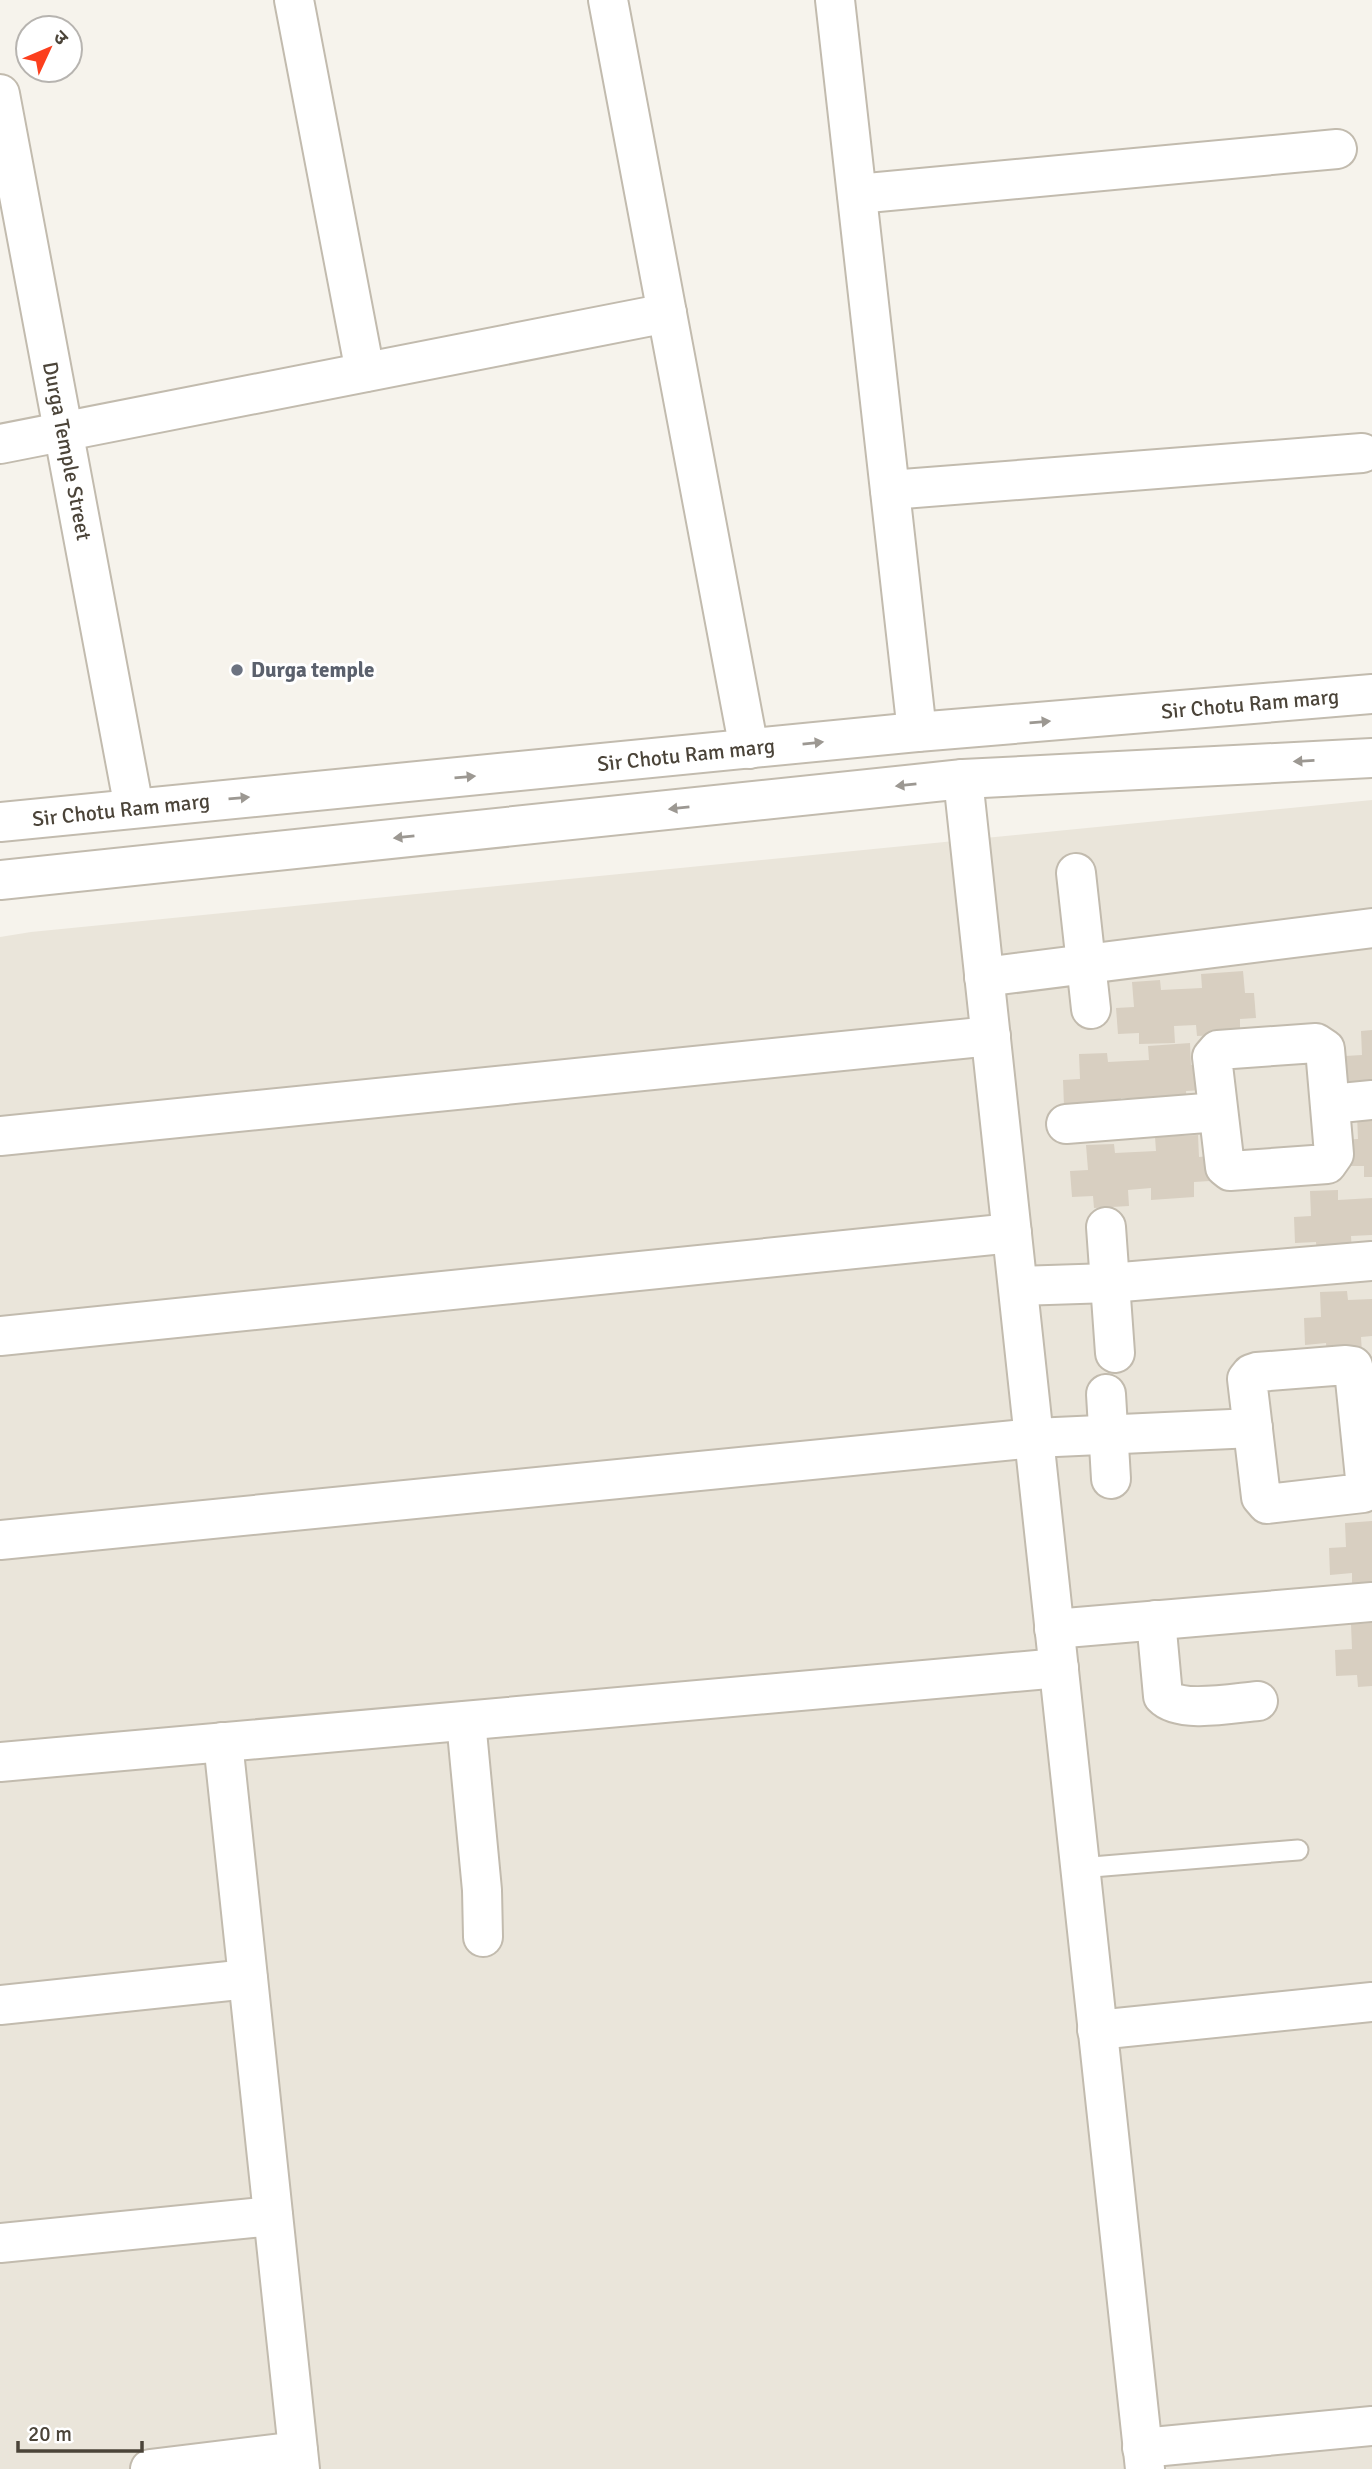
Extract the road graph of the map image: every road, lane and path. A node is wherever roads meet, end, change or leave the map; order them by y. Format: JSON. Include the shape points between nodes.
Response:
{"nodes":[{"id":1,"x":295,"y":0,"type":"edge"},
{"id":2,"x":608,"y":0,"type":"edge"},
{"id":3,"x":835,"y":0,"type":"edge"},
{"id":4,"x":0,"y":94,"type":"edge"},
{"id":5,"x":1337,"y":149,"type":"dead end"},
{"id":6,"x":857,"y":194,"type":"junction"},
{"id":7,"x":667,"y":313,"type":"junction"},
{"id":8,"x":365,"y":372,"type":"junction"},
{"id":9,"x":64,"y":432,"type":"junction"},
{"id":10,"x":0,"y":444,"type":"edge"},
{"id":11,"x":1362,"y":453,"type":"dead end"},
{"id":12,"x":890,"y":490,"type":"junction"},
{"id":13,"x":1372,"y":694,"type":"edge"},
{"id":14,"x":917,"y":732,"type":"junction"},
{"id":15,"x":749,"y":749,"type":"junction"},
{"id":16,"x":1372,"y":758,"type":"edge"},
{"id":17,"x":963,"y":779,"type":"junction"},
{"id":18,"x":135,"y":808,"type":"junction"},
{"id":19,"x":0,"y":821,"type":"edge"},
{"id":20,"x":1076,"y":873,"type":"dead end"},
{"id":21,"x":0,"y":880,"type":"edge"},
{"id":22,"x":1372,"y":928,"type":"edge"},
{"id":23,"x":1086,"y":964,"type":"junction"},
{"id":24,"x":984,"y":977,"type":"junction"},
{"id":25,"x":1091,"y":1009,"type":"dead end"},
{"id":26,"x":991,"y":1036,"type":"junction"},
{"id":27,"x":1372,"y":1100,"type":"edge"},
{"id":28,"x":1331,"y":1104,"type":"junction"},
{"id":29,"x":1219,"y":1112,"type":"junction"},
{"id":30,"x":1066,"y":1124,"type":"dead end"},
{"id":31,"x":0,"y":1136,"type":"edge"},
{"id":32,"x":1106,"y":1227,"type":"dead end"},
{"id":33,"x":1012,"y":1233,"type":"junction"},
{"id":34,"x":1372,"y":1261,"type":"edge"},
{"id":35,"x":1110,"y":1283,"type":"junction"},
{"id":36,"x":1018,"y":1286,"type":"junction"},
{"id":37,"x":0,"y":1336,"type":"edge"},
{"id":38,"x":1115,"y":1353,"type":"dead end"},
{"id":39,"x":1105,"y":1394,"type":"dead end"},
{"id":40,"x":1366,"y":1422,"type":"edge"},
{"id":41,"x":1253,"y":1428,"type":"junction"},
{"id":42,"x":1108,"y":1434,"type":"junction"},
{"id":43,"x":1034,"y":1438,"type":"junction"},
{"id":44,"x":1111,"y":1479,"type":"dead end"},
{"id":45,"x":0,"y":1540,"type":"edge"},
{"id":46,"x":1372,"y":1602,"type":"edge"},
{"id":47,"x":1156,"y":1620,"type":"junction"},
{"id":48,"x":1054,"y":1629,"type":"junction"},
{"id":49,"x":1059,"y":1668,"type":"junction"},
{"id":50,"x":1258,"y":1701,"type":"dead end"},
{"id":51,"x":466,"y":1721,"type":"junction"},
{"id":52,"x":223,"y":1742,"type":"junction"},
{"id":53,"x":0,"y":1762,"type":"edge"},
{"id":54,"x":1298,"y":1850,"type":"dead end"},
{"id":55,"x":1080,"y":1868,"type":"junction"},
{"id":56,"x":483,"y":1937,"type":"dead end"},
{"id":57,"x":248,"y":1979,"type":"junction"},
{"id":58,"x":1372,"y":2002,"type":"edge"},
{"id":59,"x":0,"y":2005,"type":"edge"},
{"id":60,"x":1097,"y":2030,"type":"junction"},
{"id":61,"x":273,"y":2216,"type":"junction"},
{"id":62,"x":0,"y":2243,"type":"edge"},
{"id":63,"x":1372,"y":2426,"type":"edge"},
{"id":64,"x":1144,"y":2458,"type":"edge"},
{"id":65,"x":299,"y":2460,"type":"edge"},
{"id":66,"x":150,"y":2469,"type":"edge"}],
"edges":[{"from":1,"to":8,"type":"street"},
{"from":2,"to":7,"type":"street"},
{"from":3,"to":6,"type":"street"},
{"from":4,"to":9,"type":"street","name":"Durga Temple Street"},
{"from":5,"to":6,"type":"street"},
{"from":6,"to":12,"type":"street"},
{"from":7,"to":8,"type":"street"},
{"from":7,"to":15,"type":"street"},
{"from":8,"to":9,"type":"street"},
{"from":9,"to":10,"type":"street"},
{"from":9,"to":18,"type":"street","name":"Durga Temple Street"},
{"from":11,"to":12,"type":"street"},
{"from":12,"to":14,"type":"street"},
{"from":14,"to":13,"type":"street","name":"Sir Chotu Ram marg","one_way":true},
{"from":15,"to":14,"type":"street","name":"Sir Chotu Ram marg","one_way":true},
{"from":18,"to":15,"type":"street","name":"Sir Chotu Ram marg","one_way":true},
{"from":16,"to":17,"type":"street","one_way":true},
{"from":17,"to":21,"type":"street","one_way":true},
{"from":17,"to":24,"type":"street"},
{"from":18,"to":19,"type":"street","name":"Sir Chotu Ram marg"},
{"from":20,"to":23,"type":"street"},
{"from":22,"to":23,"type":"street"},
{"from":23,"to":24,"type":"street"},
{"from":23,"to":25,"type":"street"},
{"from":24,"to":26,"type":"street"},
{"from":26,"to":31,"type":"street"},
{"from":26,"to":33,"type":"street"},
{"from":27,"to":28,"type":"street"},
{"from":28,"to":29,"type":"street","via":[[1334,1154],[1327,1164],[1249,1170],[1225,1167]]},
{"from":28,"to":29,"type":"street","via":[[1322,1045],[1246,1048],[1219,1050],[1212,1057]]},
{"from":29,"to":30,"type":"street"},
{"from":32,"to":35,"type":"street"},
{"from":33,"to":36,"type":"street"},
{"from":33,"to":37,"type":"street"},
{"from":34,"to":35,"type":"street"},
{"from":35,"to":36,"type":"street"},
{"from":35,"to":38,"type":"street"},
{"from":36,"to":43,"type":"street"},
{"from":39,"to":42,"type":"street"},
{"from":40,"to":41,"type":"street","via":[[1349,1365],[1251,1374],[1247,1380]]},
{"from":40,"to":41,"type":"street","via":[[1363,1493],[1267,1504],[1261,1497]]},
{"from":41,"to":42,"type":"street"},
{"from":42,"to":43,"type":"street"},
{"from":42,"to":44,"type":"street"},
{"from":43,"to":45,"type":"street"},
{"from":43,"to":48,"type":"street"},
{"from":46,"to":47,"type":"street"},
{"from":47,"to":48,"type":"street"},
{"from":47,"to":50,"type":"street","via":[[1163,1696],[1169,1703]]},
{"from":48,"to":49,"type":"street"},
{"from":49,"to":51,"type":"street"},
{"from":49,"to":55,"type":"street"},
{"from":51,"to":52,"type":"street"},
{"from":51,"to":56,"type":"street"},
{"from":52,"to":53,"type":"street"},
{"from":52,"to":57,"type":"street"},
{"from":54,"to":55,"type":"lane"},
{"from":55,"to":60,"type":"street"},
{"from":57,"to":59,"type":"street"},
{"from":57,"to":61,"type":"street"},
{"from":58,"to":60,"type":"street"},
{"from":60,"to":64,"type":"street"},
{"from":61,"to":62,"type":"street"},
{"from":61,"to":65,"type":"street"},
{"from":63,"to":64,"type":"street"},
{"from":65,"to":66,"type":"street"}]}
